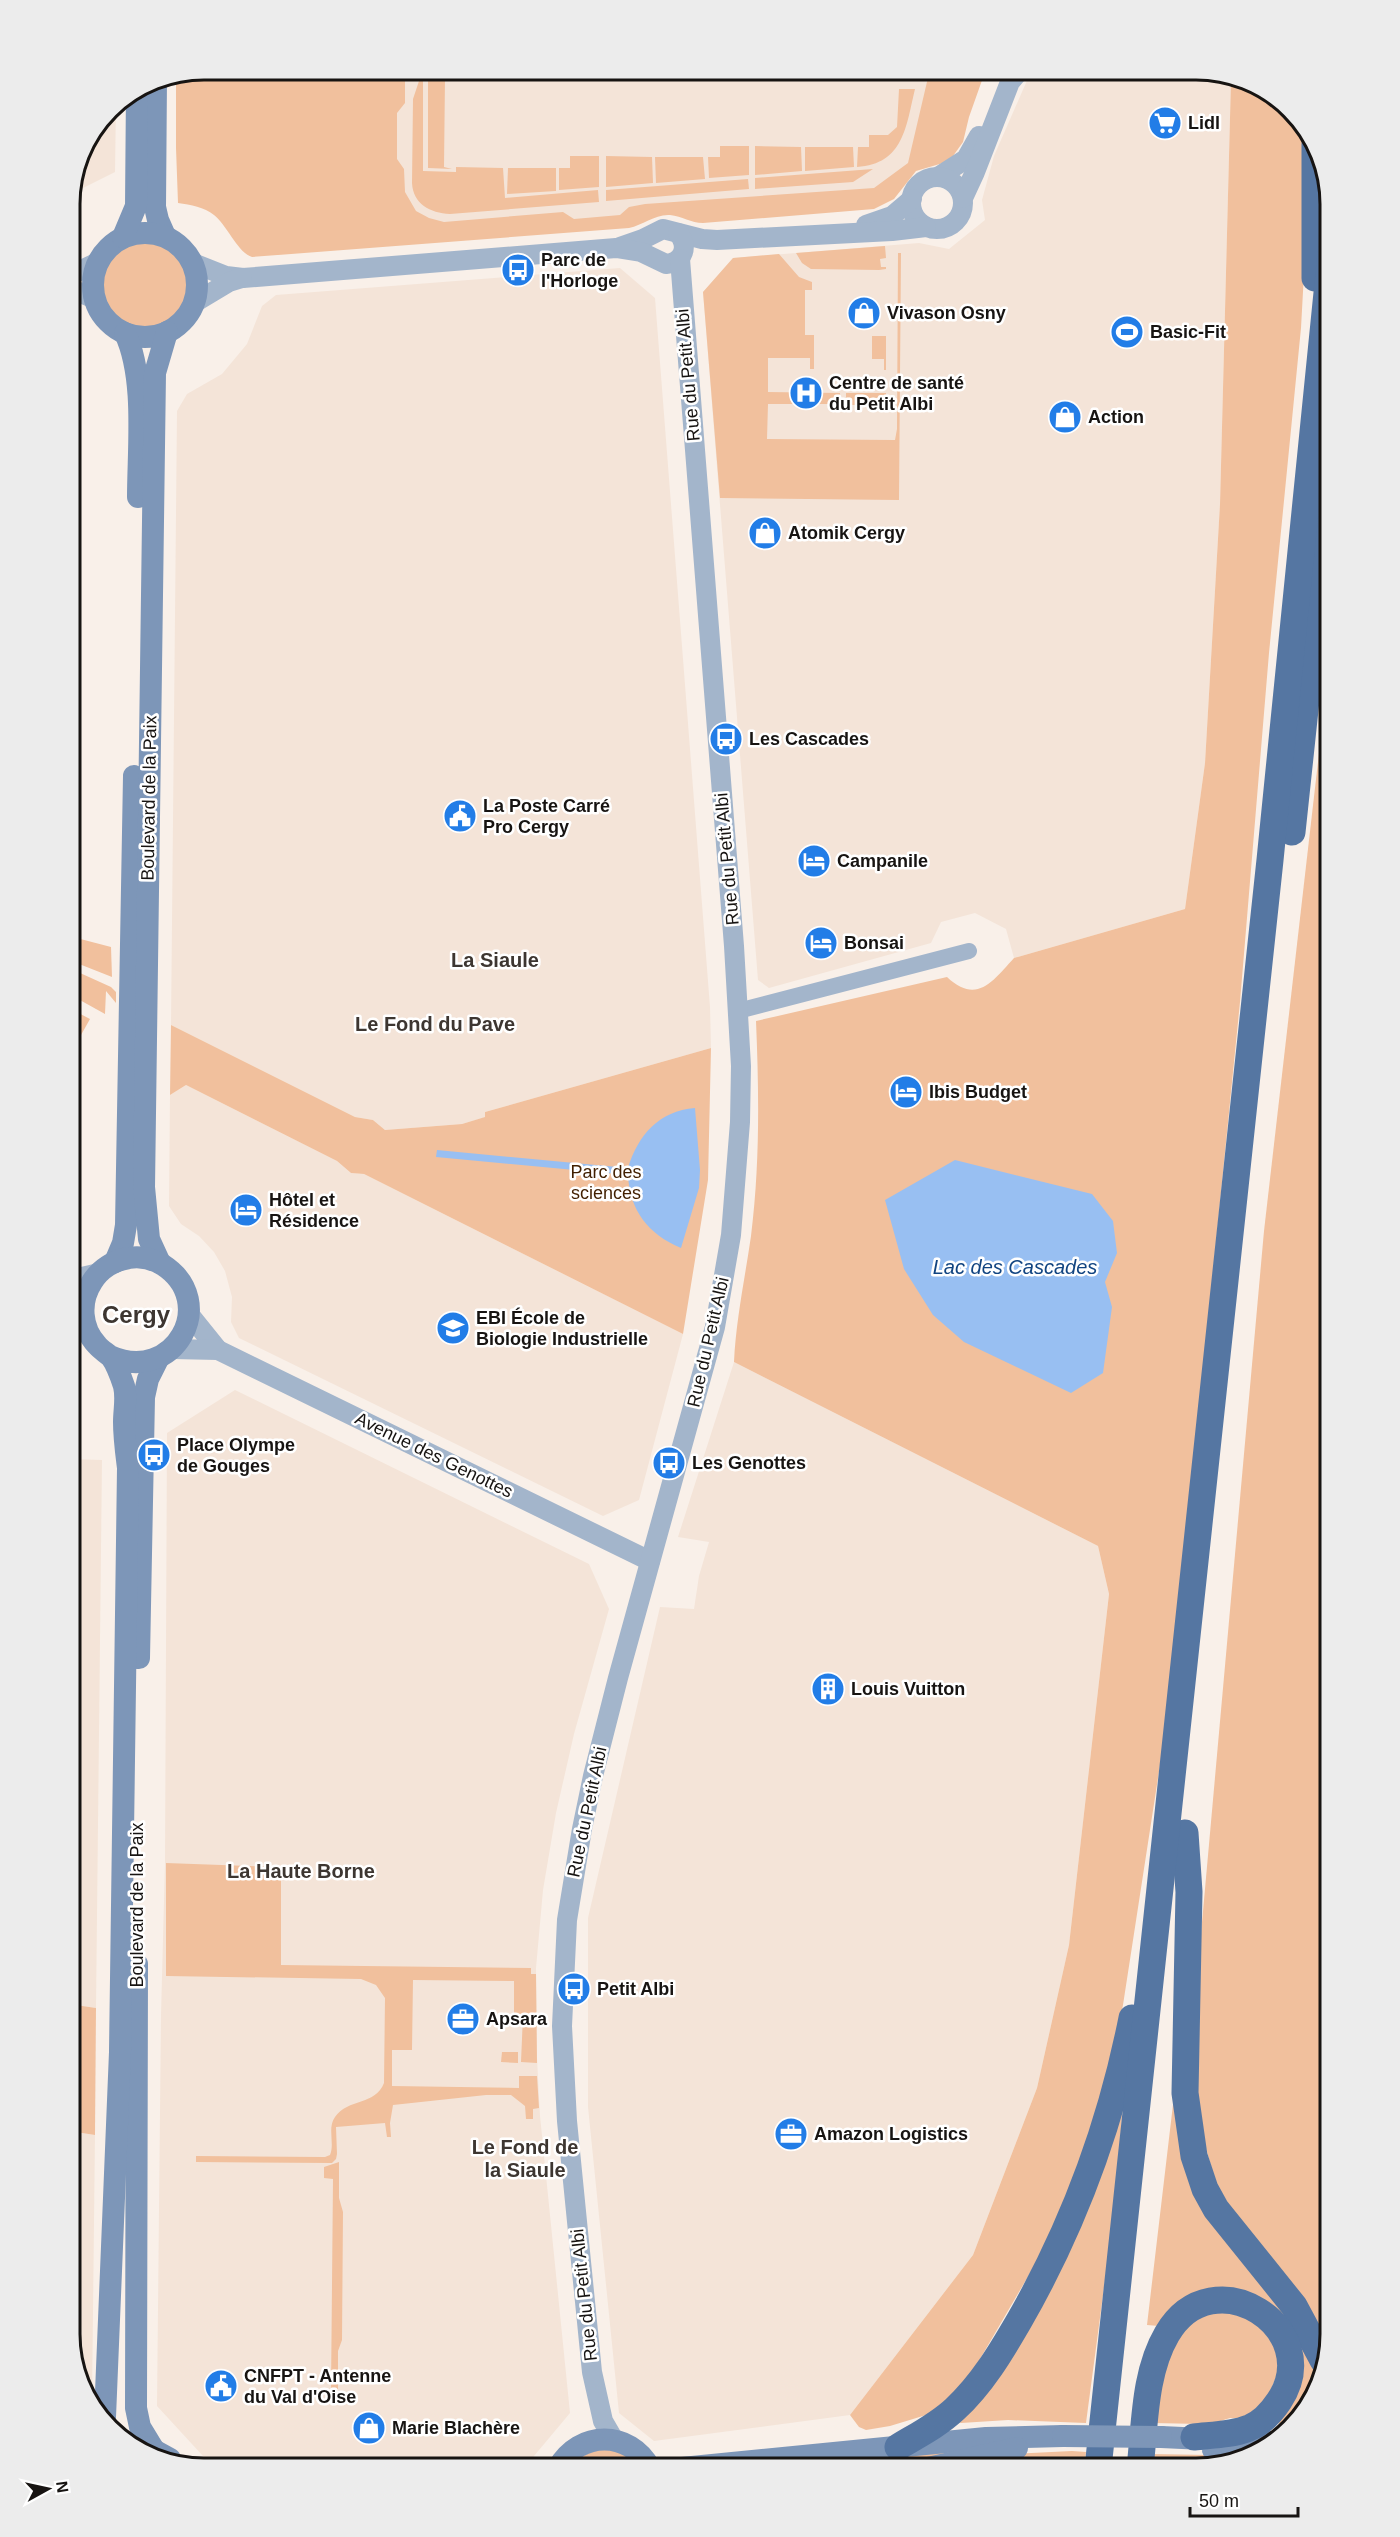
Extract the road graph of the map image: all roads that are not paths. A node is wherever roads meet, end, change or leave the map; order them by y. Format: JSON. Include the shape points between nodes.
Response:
{"nodes":[{"id":1,"x":1000,"y":80,"type":"edge"},
{"id":2,"x":1012,"y":80,"type":"edge"},
{"id":3,"x":156,"y":89,"type":"edge"},
{"id":4,"x":137,"y":99,"type":"edge"},
{"id":5,"x":1314,"y":166,"type":"edge"},
{"id":6,"x":938,"y":177,"type":"junction"},
{"id":7,"x":963,"y":198,"type":"junction"},
{"id":8,"x":912,"y":199,"type":"junction"},
{"id":9,"x":926,"y":226,"type":"junction"},
{"id":10,"x":828,"y":233,"type":"junction"},
{"id":11,"x":165,"y":236,"type":"junction"},
{"id":12,"x":123,"y":237,"type":"junction"},
{"id":13,"x":616,"y":248,"type":"junction"},
{"id":14,"x":671,"y":253,"type":"junction"},
{"id":15,"x":98,"y":262,"type":"junction"},
{"id":16,"x":193,"y":263,"type":"junction"},
{"id":17,"x":80,"y":271,"type":"edge"},
{"id":18,"x":243,"y":278,"type":"junction"},
{"id":19,"x":80,"y":293,"type":"edge"},
{"id":20,"x":95,"y":299,"type":"junction"},
{"id":21,"x":194,"y":303,"type":"junction"},
{"id":22,"x":166,"y":332,"type":"junction"},
{"id":23,"x":125,"y":333,"type":"junction"},
{"id":24,"x":1320,"y":358,"type":"edge"},
{"id":25,"x":1317,"y":386,"type":"junction"},
{"id":26,"x":1320,"y":562,"type":"edge"},
{"id":27,"x":969,"y":951,"type":"dead end"},
{"id":28,"x":738,"y":1011,"type":"junction"},
{"id":29,"x":160,"y":1263,"type":"junction"},
{"id":30,"x":107,"y":1267,"type":"junction"},
{"id":31,"x":80,"y":1276,"type":"edge"},
{"id":32,"x":80,"y":1305,"type":"edge"},
{"id":33,"x":189,"y":1314,"type":"junction"},
{"id":34,"x":80,"y":1316,"type":"edge"},
{"id":35,"x":218,"y":1350,"type":"junction"},
{"id":36,"x":165,"y":1354,"type":"junction"},
{"id":37,"x":110,"y":1356,"type":"junction"},
{"id":38,"x":650,"y":1561,"type":"junction"},
{"id":39,"x":1177,"y":1826,"type":"junction"},
{"id":40,"x":1319,"y":2352,"type":"edge"},
{"id":41,"x":592,"y":2372,"type":"junction"},
{"id":42,"x":105,"y":2409,"type":"edge"},
{"id":43,"x":1194,"y":2437,"type":"junction"},
{"id":44,"x":614,"y":2440,"type":"junction"},
{"id":45,"x":1063,"y":2441,"type":"junction"},
{"id":46,"x":1257,"y":2441,"type":"edge"},
{"id":47,"x":586,"y":2442,"type":"junction"},
{"id":48,"x":1160,"y":2442,"type":"junction"},
{"id":49,"x":898,"y":2447,"type":"junction"},
{"id":50,"x":157,"y":2448,"type":"edge"},
{"id":51,"x":1226,"y":2454,"type":"edge"},
{"id":52,"x":567,"y":2457,"type":"edge"},
{"id":53,"x":644,"y":2457,"type":"edge"},
{"id":54,"x":789,"y":2458,"type":"edge"},
{"id":55,"x":973,"y":2458,"type":"edge"},
{"id":56,"x":1099,"y":2458,"type":"edge"},
{"id":57,"x":1117,"y":2458,"type":"edge"},
{"id":58,"x":1141,"y":2458,"type":"edge"}],
"edges":[{"from":1,"to":6,"type":"street","via":[[970,153]]},
{"from":2,"to":7,"type":"street"},
{"from":3,"to":11,"type":"main road","via":[[155,207]]},
{"from":4,"to":12,"type":"main road","via":[[136,206]]},
{"from":5,"to":25,"type":"highway","via":[[1316,260],[1309,357]]},
{"from":6,"to":7,"type":"street","via":[[954,183]]},
{"from":6,"to":8,"type":"street","via":[[921,183]]},
{"from":7,"to":9,"type":"street","via":[[961,213],[952,225],[939,229]]},
{"from":8,"to":9,"type":"street","via":[[914,213]]},
{"from":8,"to":10,"type":"street","via":[[885,219]]},
{"from":9,"to":10,"type":"street"},
{"from":10,"to":14,"type":"street","via":[[702,239]]},
{"from":11,"to":12,"type":"main road","via":[[147,232]]},
{"from":11,"to":16,"type":"main road","via":[[180,245]]},
{"from":12,"to":15,"type":"main road","via":[[111,244]]},
{"from":13,"to":14,"type":"street"},
{"from":13,"to":14,"type":"street","via":[[654,234],[649,246]]},
{"from":13,"to":18,"type":"street"},
{"from":14,"to":28,"type":"street","name":"Rue du Petit Albi","via":[[682,298]]},
{"from":15,"to":17,"type":"street"},
{"from":15,"to":20,"type":"main road","via":[[93,277]]},
{"from":16,"to":18,"type":"street"},
{"from":16,"to":21,"type":"main road","via":[[197,283]]},
{"from":18,"to":21,"type":"street"},
{"from":19,"to":20,"type":"street"},
{"from":20,"to":23,"type":"main road","via":[[106,320]]},
{"from":21,"to":22,"type":"main road","via":[[183,320]]},
{"from":22,"to":23,"type":"main road","via":[[146,337]]},
{"from":22,"to":29,"type":"main road","name":"Boulevard de la Paix","via":[[155,373],[144,1187],[149,1239]]},
{"from":23,"to":30,"type":"main road","name":"Boulevard de la Paix","via":[[137,375],[138,523],[126,1225],[123,1243]]},
{"from":24,"to":25,"type":"highway"},
{"from":25,"to":39,"type":"highway"},
{"from":26,"to":39,"type":"highway"},
{"from":27,"to":28,"type":"street"},
{"from":28,"to":38,"type":"street","name":"Rue du Petit Albi","via":[[739,1152],[731,1235],[715,1327]]},
{"from":29,"to":30,"type":"main road","via":[[135,1257]]},
{"from":29,"to":33,"type":"main road","via":[[182,1285]]},
{"from":30,"to":31,"type":"street"},
{"from":30,"to":32,"type":"main road","via":[[90,1284]]},
{"from":33,"to":35,"type":"street","name":"Avenue des Genottes"},
{"from":33,"to":36,"type":"main road","via":[[182,1336]]},
{"from":34,"to":37,"type":"main road","via":[[92,1340]]},
{"from":35,"to":36,"type":"street","name":"Avenue des Genottes"},
{"from":35,"to":38,"type":"street","name":"Avenue des Genottes"},
{"from":36,"to":37,"type":"main road","via":[[134,1363]]},
{"from":36,"to":50,"type":"main road","name":"Boulevard de la Paix","via":[[148,1379],[144,1397],[138,1719],[136,2408],[140,2427]]},
{"from":37,"to":42,"type":"main road","name":"Boulevard de la Paix","via":[[125,1389],[124,1443],[128,1468],[120,2062]]},
{"from":38,"to":41,"type":"street","name":"Rue du Petit Albi","via":[[593,1776],[567,1920],[564,2067]]},
{"from":39,"to":40,"type":"highway","via":[[1189,1892],[1185,2093],[1194,2156],[1216,2209],[1294,2306]]},
{"from":39,"to":49,"type":"highway","via":[[1152,1887],[1122,2066],[1074,2208],[1034,2296],[998,2357],[956,2409]]},
{"from":39,"to":56,"type":"highway"},
{"from":39,"to":57,"type":"highway","via":[[1142,2248]]},
{"from":41,"to":44,"type":"street","name":"Rue du Petit Albi","via":[[603,2421]]},
{"from":41,"to":47,"type":"street","name":"Rue du Petit Albi","via":[[592,2428]]},
{"from":43,"to":46,"type":"main road"},
{"from":43,"to":48,"type":"main road"},
{"from":43,"to":58,"type":"highway","via":[[1250,2428],[1271,2412],[1284,2393],[1290,2362],[1282,2337],[1269,2317],[1249,2304],[1208,2302],[1186,2313],[1167,2333],[1150,2384]]},
{"from":44,"to":47,"type":"main road"},
{"from":44,"to":53,"type":"main road"},
{"from":45,"to":48,"type":"main road"},
{"from":45,"to":49,"type":"main road","via":[[986,2438]]},
{"from":45,"to":55,"type":"main road"},
{"from":47,"to":52,"type":"main road"},
{"from":48,"to":51,"type":"main road"},
{"from":49,"to":54,"type":"main road"}]}
